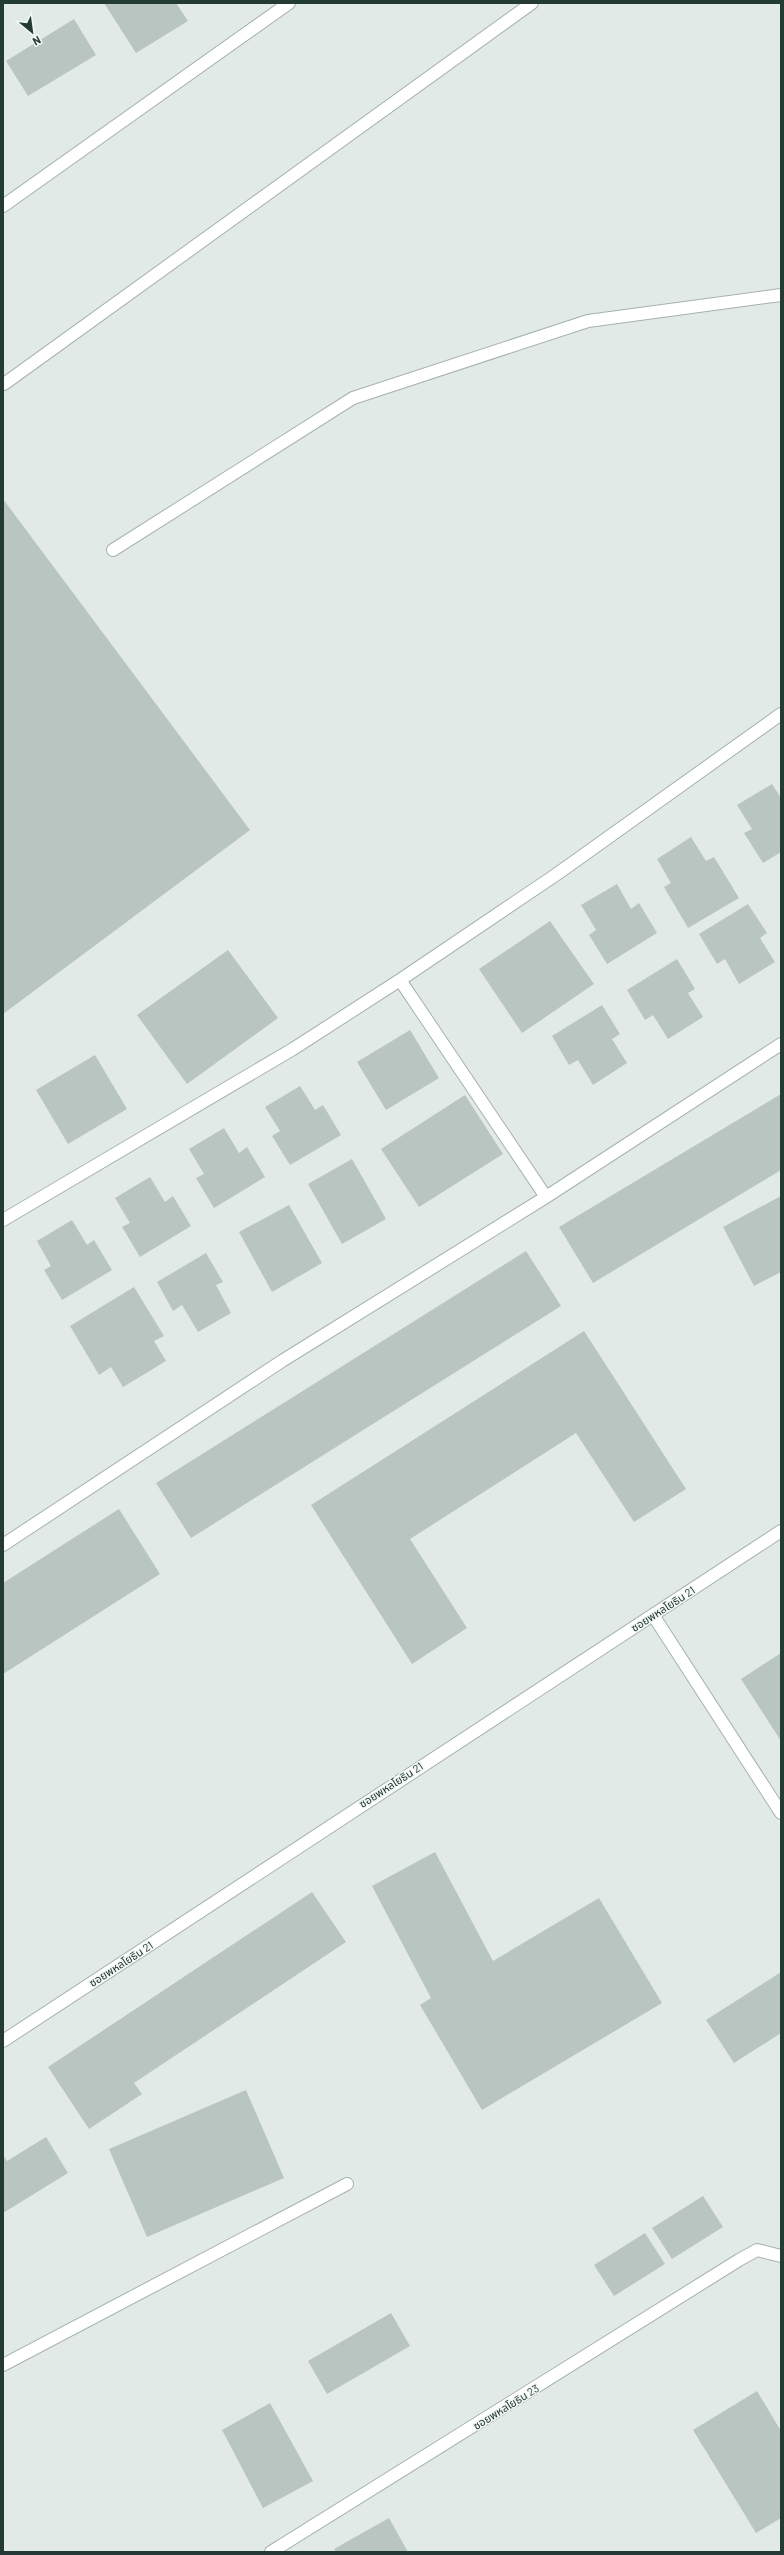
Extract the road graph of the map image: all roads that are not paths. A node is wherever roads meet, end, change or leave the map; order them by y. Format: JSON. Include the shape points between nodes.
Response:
{"nodes":[{"id":1,"x":289,"y":3,"type":"edge"},
{"id":2,"x":532,"y":3,"type":"edge"},
{"id":3,"x":3,"y":206,"type":"edge"},
{"id":4,"x":781,"y":295,"type":"edge"},
{"id":5,"x":4,"y":384,"type":"dead end"},
{"id":6,"x":114,"y":550,"type":"dead end"},
{"id":7,"x":781,"y":714,"type":"edge"},
{"id":8,"x":400,"y":980,"type":"junction"},
{"id":9,"x":781,"y":1044,"type":"edge"},
{"id":10,"x":546,"y":1197,"type":"junction"},
{"id":11,"x":3,"y":1220,"type":"edge"},
{"id":12,"x":781,"y":1531,"type":"edge"},
{"id":13,"x":3,"y":1545,"type":"edge"},
{"id":14,"x":653,"y":1615,"type":"junction"},
{"id":15,"x":781,"y":1812,"type":"edge"},
{"id":16,"x":3,"y":2041,"type":"edge"},
{"id":17,"x":347,"y":2184,"type":"dead end"},
{"id":18,"x":781,"y":2256,"type":"edge"},
{"id":19,"x":3,"y":2365,"type":"edge"},
{"id":20,"x":280,"y":2550,"type":"edge"}],
"edges":[{"from":1,"to":3,"type":"street"},
{"from":2,"to":5,"type":"street"},
{"from":4,"to":6,"type":"street","via":[[588,321],[353,398]]},
{"from":7,"to":8,"type":"street","via":[[557,874]]},
{"from":8,"to":10,"type":"street"},
{"from":8,"to":11,"type":"street","via":[[293,1049]]},
{"from":9,"to":10,"type":"street"},
{"from":10,"to":13,"type":"street","via":[[282,1361]]},
{"from":12,"to":14,"type":"street","name":"ซอยพหลโยธิน 21"},
{"from":14,"to":15,"type":"street"},
{"from":14,"to":16,"type":"street","name":"ซอยพหลโยธิน 21"},
{"from":17,"to":19,"type":"street"},
{"from":18,"to":20,"type":"street","name":"ซอยพหลโยธิน 23","via":[[757,2250],[739,2260]]}]}
